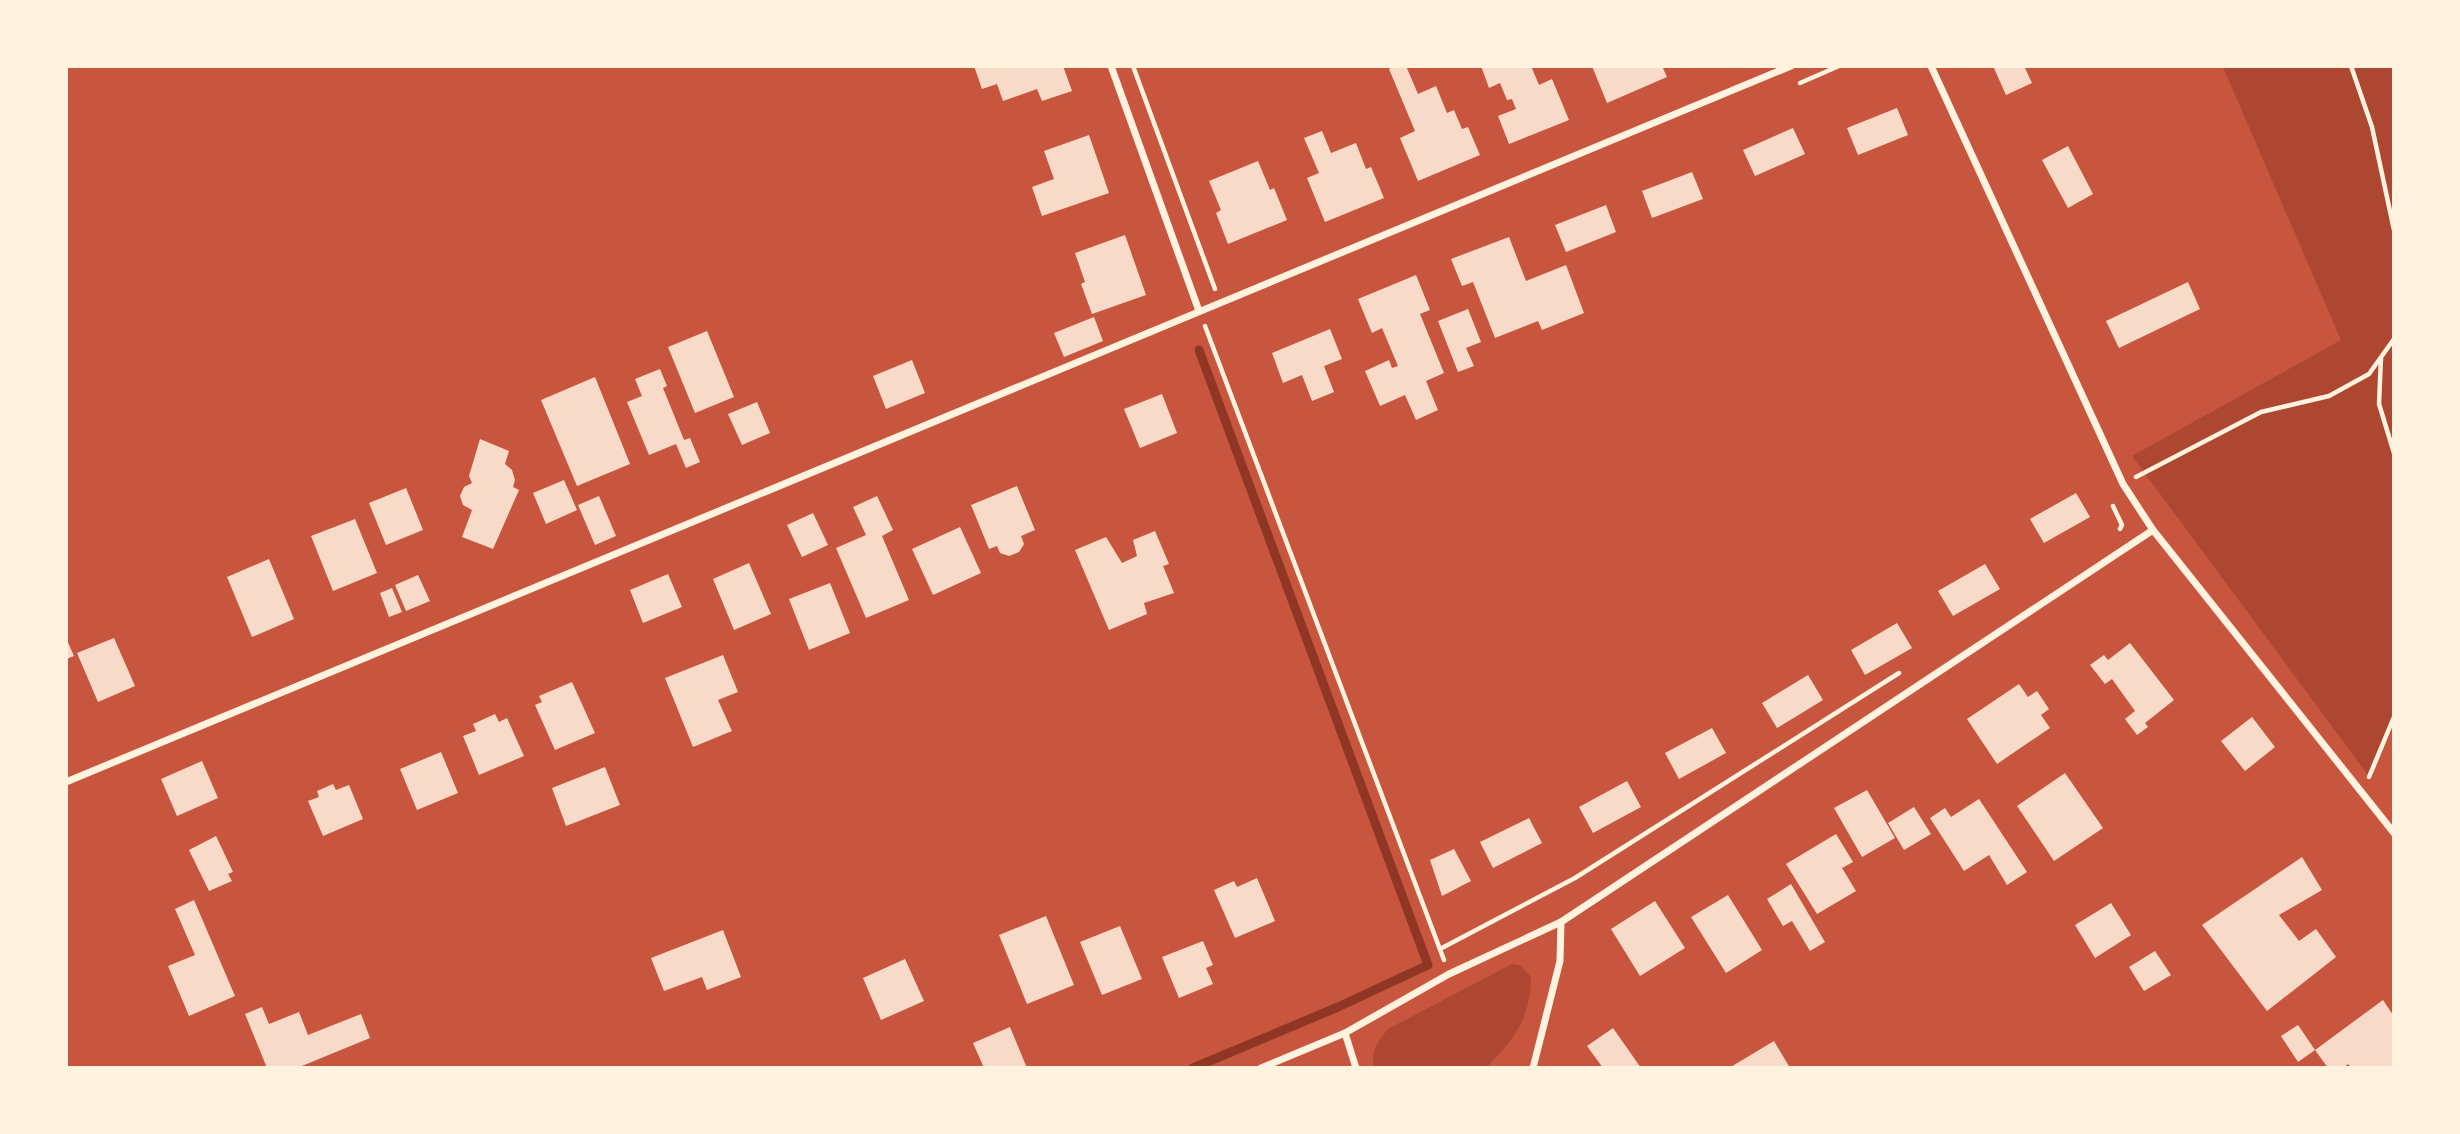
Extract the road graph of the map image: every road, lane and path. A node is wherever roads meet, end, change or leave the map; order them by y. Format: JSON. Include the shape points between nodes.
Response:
{"nodes":[{"id":1,"x":1111,"y":66,"type":"edge"},
{"id":2,"x":1133,"y":66,"type":"edge"},
{"id":3,"x":1791,"y":66,"type":"edge"},
{"id":4,"x":1931,"y":66,"type":"edge"},
{"id":5,"x":2351,"y":66,"type":"edge"},
{"id":6,"x":2393,"y":230,"type":"edge"},
{"id":7,"x":1219,"y":303,"type":"junction"},
{"id":8,"x":1199,"y":311,"type":"junction"},
{"id":9,"x":2393,"y":339,"type":"edge"},
{"id":10,"x":2381,"y":357,"type":"junction"},
{"id":11,"x":2393,"y":453,"type":"edge"},
{"id":12,"x":2123,"y":484,"type":"junction"},
{"id":13,"x":2111,"y":500,"type":"dead end"},
{"id":14,"x":2153,"y":530,"type":"junction"},
{"id":15,"x":2116,"y":537,"type":"dead end"},
{"id":16,"x":1904,"y":670,"type":"dead end"},
{"id":17,"x":2393,"y":717,"type":"edge"},
{"id":18,"x":66,"y":782,"type":"edge"},
{"id":19,"x":2362,"y":794,"type":"junction"},
{"id":20,"x":2393,"y":833,"type":"edge"},
{"id":21,"x":1562,"y":922,"type":"junction"},
{"id":22,"x":1440,"y":949,"type":"junction"},
{"id":23,"x":1450,"y":974,"type":"junction"},
{"id":24,"x":1345,"y":1033,"type":"junction"},
{"id":25,"x":1261,"y":1068,"type":"edge"},
{"id":26,"x":1356,"y":1068,"type":"edge"},
{"id":27,"x":1533,"y":1068,"type":"edge"}],
"edges":[{"from":1,"to":8,"type":"street"},
{"from":2,"to":7,"type":"path"},
{"from":3,"to":7,"type":"street"},
{"from":4,"to":12,"type":"street"},
{"from":5,"to":6,"type":"path","via":[[2372,127]]},
{"from":7,"to":8,"type":"street"},
{"from":8,"to":18,"type":"street"},
{"from":8,"to":22,"type":"path"},
{"from":9,"to":10,"type":"path"},
{"from":10,"to":11,"type":"path","via":[[2379,404]]},
{"from":10,"to":12,"type":"path","via":[[2368,374],[2329,396],[2261,412]]},
{"from":12,"to":14,"type":"street"},
{"from":13,"to":15,"type":"path","via":[[2122,525]]},
{"from":14,"to":19,"type":"street"},
{"from":14,"to":21,"type":"street"},
{"from":16,"to":22,"type":"path","via":[[1575,878]]},
{"from":17,"to":19,"type":"path"},
{"from":19,"to":20,"type":"street"},
{"from":21,"to":23,"type":"street"},
{"from":21,"to":27,"type":"street","via":[[1560,961]]},
{"from":22,"to":23,"type":"path"},
{"from":23,"to":24,"type":"street"},
{"from":24,"to":25,"type":"street"},
{"from":24,"to":26,"type":"street"}]}
